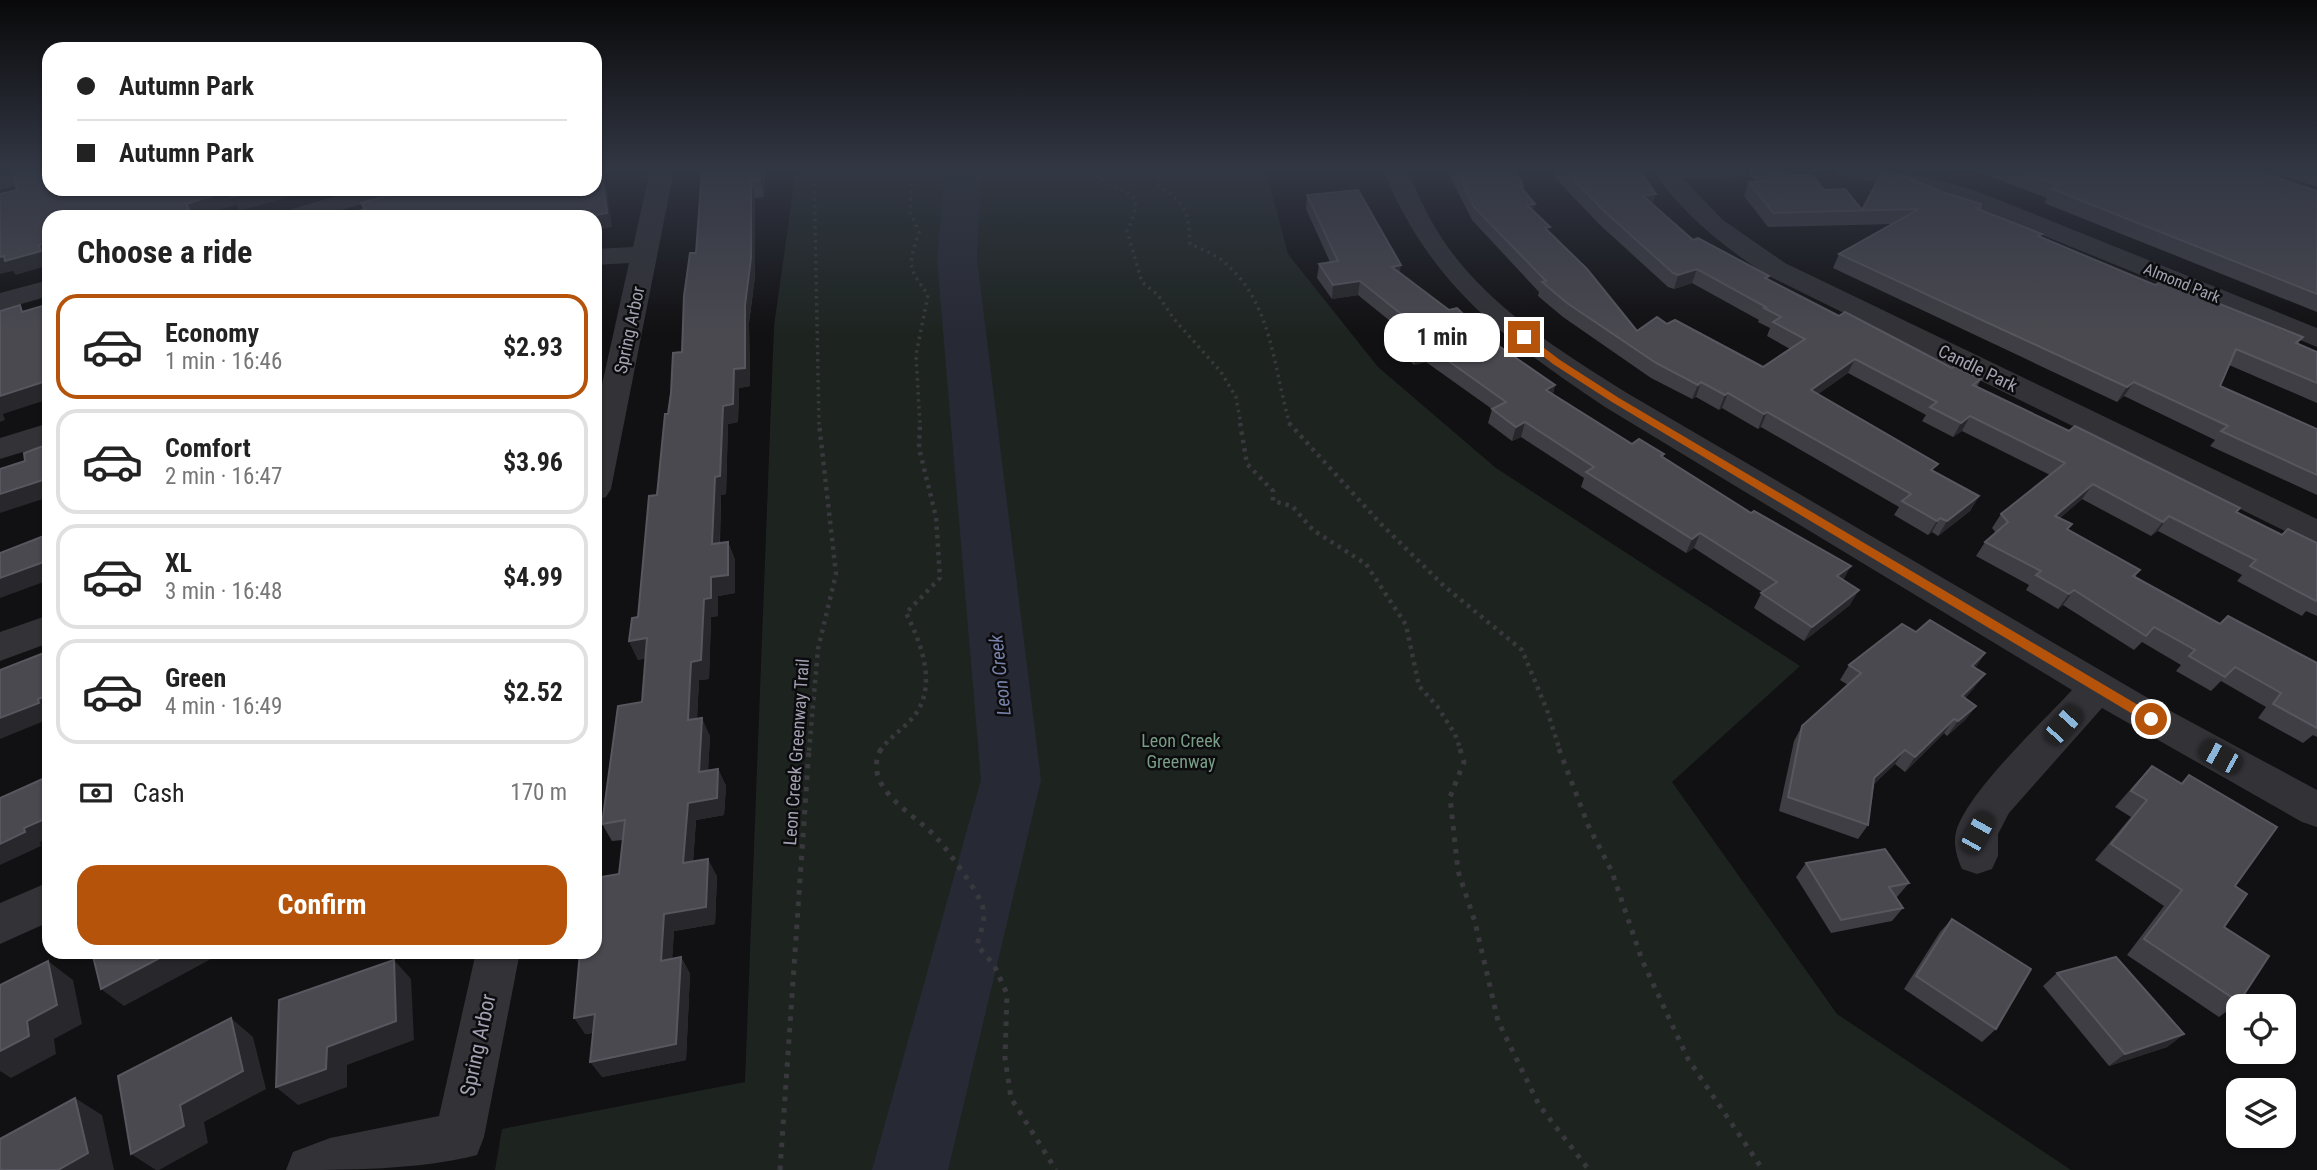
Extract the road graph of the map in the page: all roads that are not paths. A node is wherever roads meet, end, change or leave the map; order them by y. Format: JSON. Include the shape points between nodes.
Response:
{"nodes":[{"id":1,"x":652,"y":225,"type":"edge"},
{"id":2,"x":1419,"y":225,"type":"edge"},
{"id":3,"x":1711,"y":225,"type":"edge"},
{"id":4,"x":2038,"y":225,"type":"edge"},
{"id":5,"x":646,"y":254,"type":"junction"},
{"id":6,"x":602,"y":257,"type":"edge"},
{"id":7,"x":42,"y":290,"type":"edge"},
{"id":8,"x":0,"y":302,"type":"edge"},
{"id":9,"x":2317,"y":338,"type":"edge"},
{"id":10,"x":602,"y":430,"type":"edge"},
{"id":11,"x":42,"y":435,"type":"edge"},
{"id":12,"x":0,"y":449,"type":"edge"},
{"id":13,"x":2317,"y":533,"type":"edge"},
{"id":14,"x":42,"y":631,"type":"edge"},
{"id":15,"x":0,"y":648,"type":"edge"},
{"id":16,"x":2098,"y":687,"type":"junction"},
{"id":17,"x":2317,"y":810,"type":"edge"},
{"id":18,"x":1977,"y":856,"type":"dead end"},
{"id":19,"x":42,"y":904,"type":"edge"},
{"id":20,"x":0,"y":924,"type":"edge"},
{"id":21,"x":496,"y":959,"type":"edge"},
{"id":22,"x":311,"y":1170,"type":"edge"}],
"edges":[{"from":1,"to":5,"type":"street","name":"Spring Arbor"},
{"from":2,"to":16,"type":"street","via":[[1468,287],[1557,362]]},
{"from":3,"to":13,"type":"street","name":"Candle Park","via":[[1776,269]]},
{"from":4,"to":9,"type":"street","name":"Almond Park"},
{"from":5,"to":6,"type":"street"},
{"from":5,"to":10,"type":"street","name":"Spring Arbor"},
{"from":7,"to":8,"type":"street"},
{"from":11,"to":12,"type":"street"},
{"from":14,"to":15,"type":"street"},
{"from":16,"to":17,"type":"street"},
{"from":16,"to":18,"type":"street","via":[[1995,800],[1977,833]]},
{"from":19,"to":20,"type":"street"},
{"from":21,"to":22,"type":"street","name":"Spring Arbor","via":[[458,1138]]}]}
